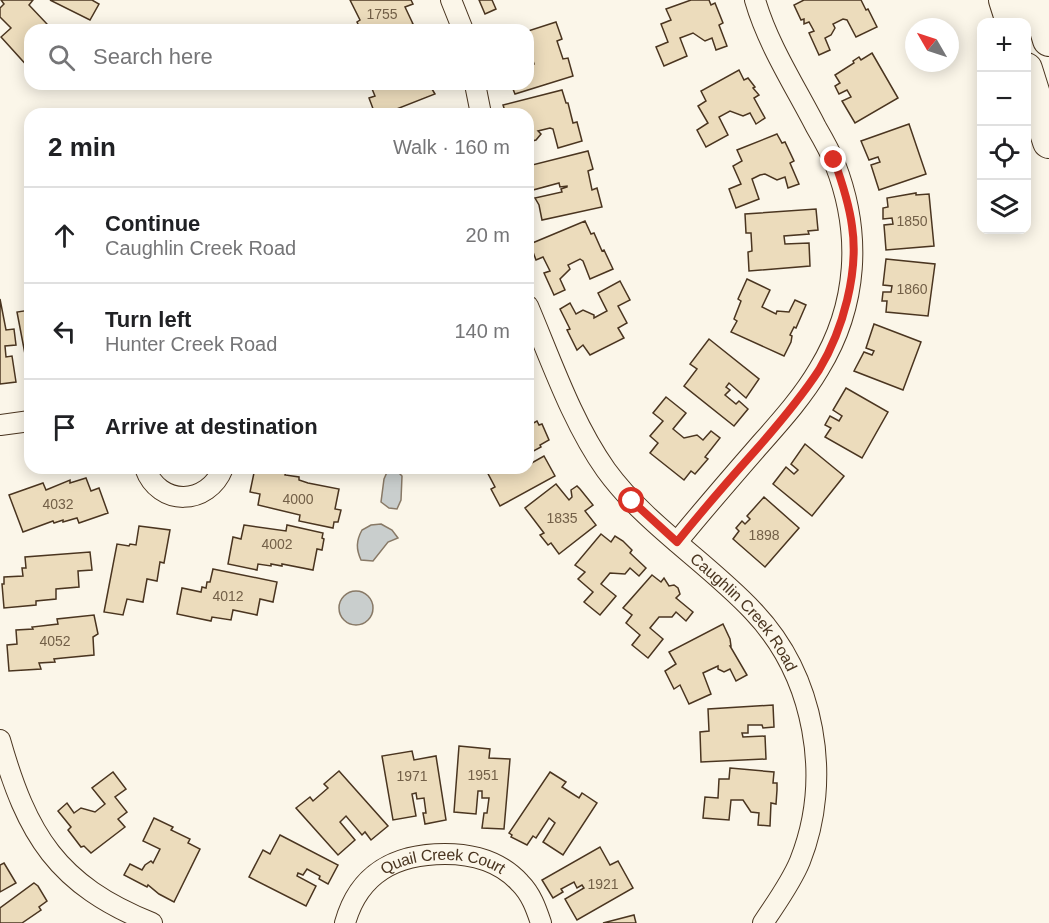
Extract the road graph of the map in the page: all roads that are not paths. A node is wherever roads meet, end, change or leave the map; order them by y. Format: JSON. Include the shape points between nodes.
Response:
{"nodes":[{"id":1,"x":451,"y":0,"type":"edge"},
{"id":2,"x":755,"y":0,"type":"edge"},
{"id":3,"x":1005,"y":0,"type":"edge"},
{"id":4,"x":1037,"y":0,"type":"edge"},
{"id":5,"x":1011,"y":18,"type":"edge"},
{"id":6,"x":461,"y":24,"type":"edge"},
{"id":7,"x":1049,"y":40,"type":"edge"},
{"id":8,"x":1027,"y":72,"type":"edge"},
{"id":9,"x":476,"y":90,"type":"edge"},
{"id":10,"x":480,"y":108,"type":"edge"},
{"id":11,"x":1049,"y":142,"type":"edge"},
{"id":12,"x":534,"y":320,"type":"edge"},
{"id":13,"x":24,"y":423,"type":"edge"},
{"id":14,"x":0,"y":426,"type":"edge"},
{"id":15,"x":148,"y":474,"type":"edge"},
{"id":16,"x":219,"y":474,"type":"edge"},
{"id":17,"x":677,"y":542,"type":"junction"},
{"id":18,"x":0,"y":740,"type":"edge"},
{"id":19,"x":152,"y":923,"type":"edge"},
{"id":20,"x":345,"y":923,"type":"edge"},
{"id":21,"x":541,"y":923,"type":"edge"},
{"id":22,"x":762,"y":923,"type":"edge"}],
"edges":[{"from":1,"to":6,"type":"street"},
{"from":2,"to":17,"type":"street","via":[[774,47],[834,160],[846,191],[853,228],[848,299],[819,369],[788,412]]},
{"from":3,"to":5,"type":"main road"},
{"from":4,"to":7,"type":"main road"},
{"from":8,"to":11,"type":"main road"},
{"from":9,"to":10,"type":"street"},
{"from":12,"to":17,"type":"street","name":"Caughlin Creek Road","via":[[583,432],[606,470],[632,501]]},
{"from":13,"to":14,"type":"street"},
{"from":15,"to":16,"type":"street","via":[[160,489],[187,497],[202,494]]},
{"from":17,"to":22,"type":"street","name":"Caughlin Creek Road","via":[[761,620],[794,667],[809,714],[816,769],[816,797],[809,832],[800,862]]},
{"from":18,"to":19,"type":"street","via":[[24,811],[41,841],[65,870],[101,899]]},
{"from":20,"to":21,"type":"street","name":"Quail Creek Court","via":[[360,890],[374,874],[394,862],[430,854],[466,854],[488,860],[521,883]]}]}
